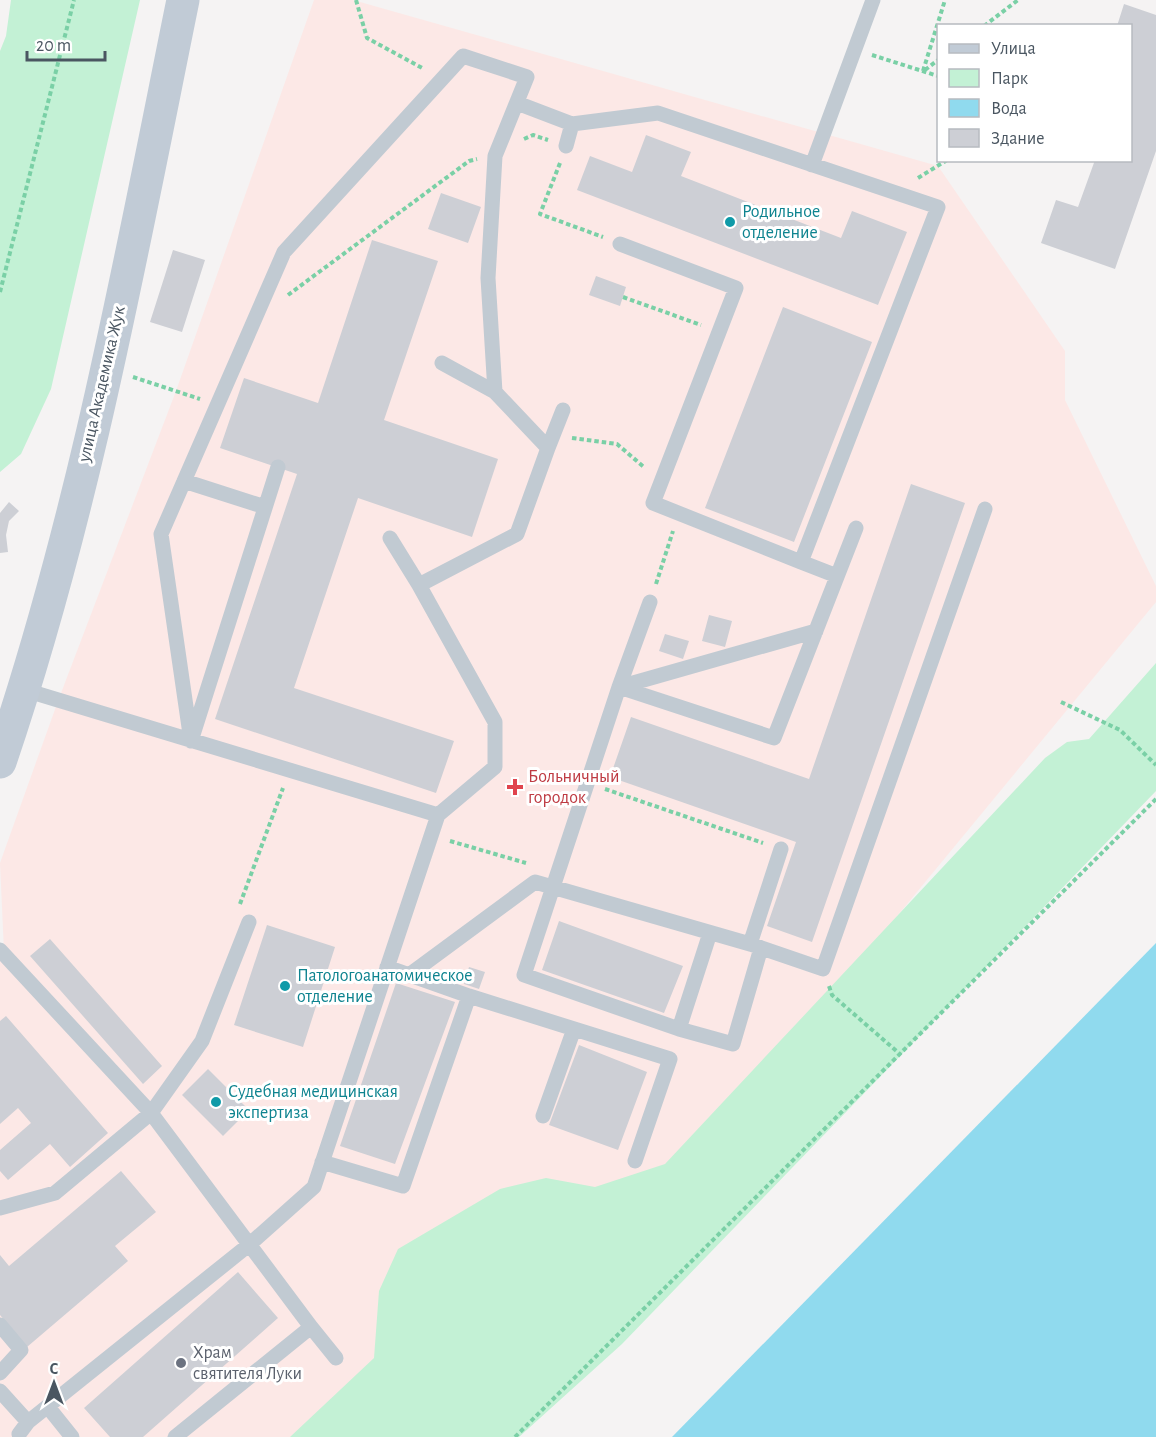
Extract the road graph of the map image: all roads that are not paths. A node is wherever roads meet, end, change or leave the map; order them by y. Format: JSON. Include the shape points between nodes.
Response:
{"nodes":[{"id":1,"x":183,"y":0,"type":"edge"},
{"id":2,"x":873,"y":0,"type":"edge"},
{"id":3,"x":517,"y":103,"type":"junction"},
{"id":4,"x":572,"y":124,"type":"junction"},
{"id":5,"x":566,"y":146,"type":"road end"},
{"id":6,"x":812,"y":165,"type":"junction"},
{"id":7,"x":620,"y":244,"type":"road end"},
{"id":8,"x":442,"y":363,"type":"dead end"},
{"id":9,"x":495,"y":392,"type":"junction"},
{"id":10,"x":563,"y":411,"type":"dead end"},
{"id":11,"x":550,"y":441,"type":"junction"},
{"id":12,"x":278,"y":468,"type":"dead end"},
{"id":13,"x":184,"y":481,"type":"junction"},
{"id":14,"x":265,"y":507,"type":"junction"},
{"id":15,"x":985,"y":509,"type":"dead end"},
{"id":16,"x":856,"y":528,"type":"dead end"},
{"id":17,"x":390,"y":538,"type":"dead end"},
{"id":18,"x":801,"y":562,"type":"junction"},
{"id":19,"x":837,"y":576,"type":"junction"},
{"id":20,"x":418,"y":585,"type":"junction"},
{"id":21,"x":650,"y":602,"type":"road end"},
{"id":22,"x":816,"y":631,"type":"junction"},
{"id":23,"x":619,"y":687,"type":"junction"},
{"id":24,"x":25,"y":690,"type":"junction"},
{"id":25,"x":191,"y":741,"type":"junction"},
{"id":26,"x":0,"y":762,"type":"edge"},
{"id":27,"x":438,"y":815,"type":"junction"},
{"id":28,"x":781,"y":849,"type":"road end"},
{"id":29,"x":556,"y":879,"type":"junction"},
{"id":30,"x":249,"y":922,"type":"road end"},
{"id":31,"x":710,"y":933,"type":"junction"},
{"id":32,"x":756,"y":946,"type":"junction"},
{"id":33,"x":0,"y":950,"type":"edge"},
{"id":34,"x":387,"y":967,"type":"junction"},
{"id":35,"x":409,"y":975,"type":"junction"},
{"id":36,"x":470,"y":996,"type":"junction"},
{"id":37,"x":574,"y":1029,"type":"junction"},
{"id":38,"x":679,"y":1029,"type":"junction"},
{"id":39,"x":152,"y":1113,"type":"junction"},
{"id":40,"x":543,"y":1116,"type":"dead end"},
{"id":41,"x":635,"y":1161,"type":"dead end"},
{"id":42,"x":322,"y":1162,"type":"junction"},
{"id":43,"x":0,"y":1208,"type":"edge"},
{"id":44,"x":250,"y":1244,"type":"junction"},
{"id":45,"x":0,"y":1324,"type":"edge"},
{"id":46,"x":311,"y":1328,"type":"junction"},
{"id":47,"x":336,"y":1358,"type":"dead end"},
{"id":48,"x":0,"y":1373,"type":"edge"},
{"id":49,"x":0,"y":1391,"type":"edge"},
{"id":50,"x":48,"y":1407,"type":"junction"},
{"id":51,"x":21,"y":1433,"type":"edge"},
{"id":52,"x":72,"y":1437,"type":"edge"},
{"id":53,"x":176,"y":1437,"type":"edge"}],
"edges":[{"from":1,"to":24,"type":"main road","name":"улица Академика Жук","via":[[107,368]]},
{"from":2,"to":6,"type":"lane"},
{"from":3,"to":4,"type":"lane"},
{"from":3,"to":9,"type":"lane","via":[[495,156],[488,278]]},
{"from":3,"to":13,"type":"lane","via":[[527,77],[463,56],[284,252]]},
{"from":4,"to":5,"type":"lane"},
{"from":4,"to":6,"type":"lane","via":[[658,112]]},
{"from":6,"to":18,"type":"lane","via":[[938,207]]},
{"from":7,"to":18,"type":"lane","via":[[736,288],[653,503]]},
{"from":8,"to":9,"type":"lane"},
{"from":9,"to":11,"type":"lane"},
{"from":10,"to":11,"type":"lane"},
{"from":11,"to":20,"type":"lane","via":[[517,534]]},
{"from":12,"to":14,"type":"lane"},
{"from":13,"to":14,"type":"lane"},
{"from":13,"to":25,"type":"lane","via":[[161,534]]},
{"from":14,"to":25,"type":"lane"},
{"from":15,"to":32,"type":"lane","via":[[823,969]]},
{"from":16,"to":19,"type":"lane"},
{"from":17,"to":20,"type":"lane"},
{"from":18,"to":19,"type":"lane"},
{"from":19,"to":22,"type":"lane"},
{"from":20,"to":27,"type":"lane","via":[[495,722],[495,767]]},
{"from":21,"to":23,"type":"lane"},
{"from":22,"to":23,"type":"lane"},
{"from":22,"to":23,"type":"lane","via":[[774,738]]},
{"from":23,"to":29,"type":"lane"},
{"from":24,"to":25,"type":"lane"},
{"from":24,"to":26,"type":"main road","name":"улица Академика Жук"},
{"from":25,"to":27,"type":"lane"},
{"from":27,"to":34,"type":"lane"},
{"from":28,"to":32,"type":"lane"},
{"from":29,"to":31,"type":"lane"},
{"from":29,"to":35,"type":"lane","via":[[535,882]]},
{"from":29,"to":38,"type":"lane","via":[[524,975]]},
{"from":30,"to":39,"type":"lane","via":[[202,1041]]},
{"from":31,"to":32,"type":"lane"},
{"from":31,"to":38,"type":"lane"},
{"from":32,"to":38,"type":"lane","via":[[733,1044]]},
{"from":33,"to":39,"type":"lane"},
{"from":34,"to":35,"type":"lane"},
{"from":34,"to":42,"type":"lane"},
{"from":35,"to":36,"type":"lane"},
{"from":36,"to":37,"type":"lane"},
{"from":36,"to":42,"type":"lane","via":[[403,1186]]},
{"from":37,"to":40,"type":"lane"},
{"from":37,"to":41,"type":"lane","via":[[670,1059]]},
{"from":39,"to":43,"type":"lane","via":[[55,1193]]},
{"from":39,"to":44,"type":"lane"},
{"from":42,"to":44,"type":"lane","via":[[314,1187]]},
{"from":44,"to":46,"type":"lane"},
{"from":44,"to":50,"type":"lane"},
{"from":45,"to":48,"type":"lane","via":[[21,1350]]},
{"from":46,"to":47,"type":"lane"},
{"from":46,"to":53,"type":"lane"},
{"from":49,"to":51,"type":"lane"},
{"from":50,"to":51,"type":"lane"},
{"from":50,"to":52,"type":"lane"}]}
